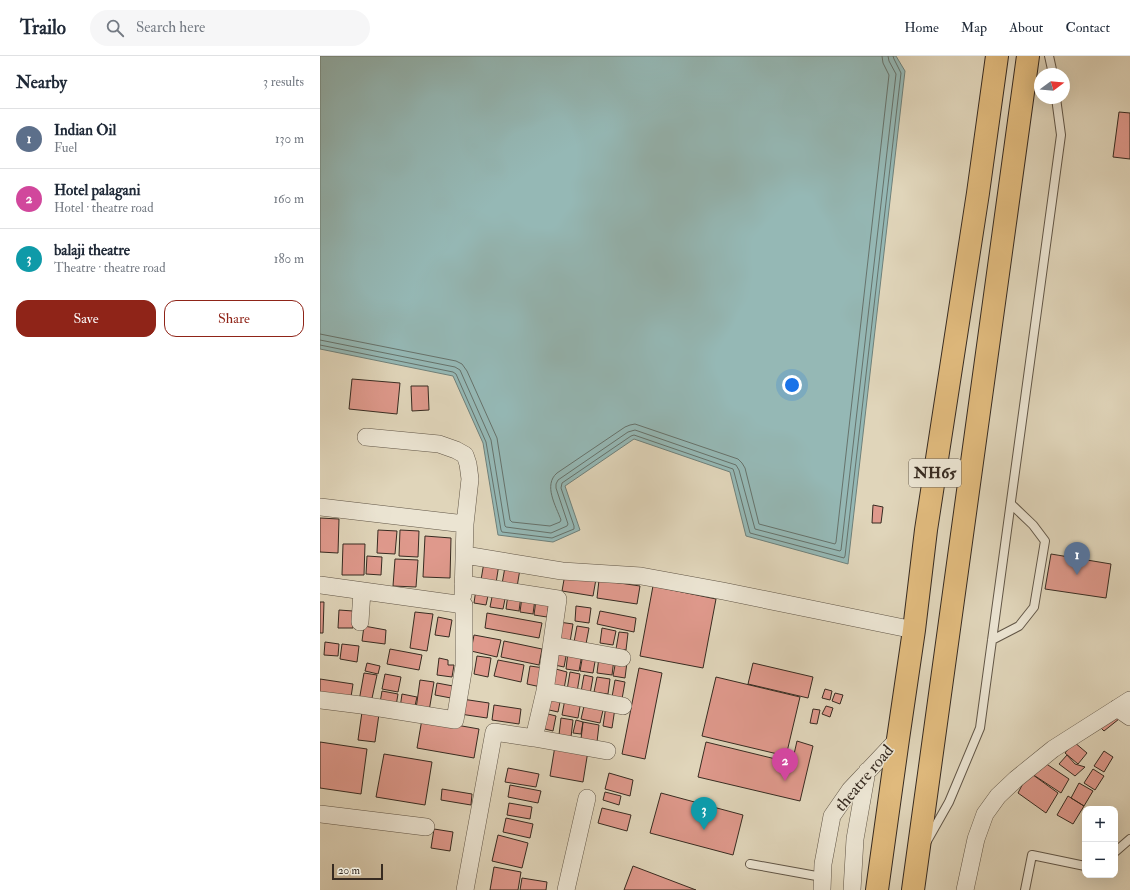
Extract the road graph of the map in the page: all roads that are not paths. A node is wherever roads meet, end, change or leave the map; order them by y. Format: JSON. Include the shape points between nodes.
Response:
{"nodes":[{"id":1,"x":997,"y":56,"type":"edge"},
{"id":2,"x":1028,"y":56,"type":"edge"},
{"id":3,"x":1049,"y":56,"type":"edge"},
{"id":4,"x":1052,"y":68,"type":"edge"},
{"id":5,"x":1057,"y":104,"type":"edge"},
{"id":6,"x":366,"y":437,"type":"dead end"},
{"id":7,"x":1011,"y":504,"type":"junction"},
{"id":8,"x":320,"y":507,"type":"edge"},
{"id":9,"x":465,"y":524,"type":"junction"},
{"id":10,"x":465,"y":555,"type":"junction"},
{"id":11,"x":463,"y":584,"type":"junction"},
{"id":12,"x":320,"y":585,"type":"edge"},
{"id":13,"x":362,"y":591,"type":"junction"},
{"id":14,"x":464,"y":605,"type":"junction"},
{"id":15,"x":360,"y":622,"type":"dead end"},
{"id":16,"x":914,"y":630,"type":"junction"},
{"id":17,"x":992,"y":640,"type":"junction"},
{"id":18,"x":552,"y":645,"type":"junction"},
{"id":19,"x":622,"y":658,"type":"dead end"},
{"id":20,"x":545,"y":690,"type":"junction"},
{"id":21,"x":320,"y":700,"type":"edge"},
{"id":22,"x":623,"y":706,"type":"dead end"},
{"id":23,"x":1126,"y":709,"type":"edge"},
{"id":24,"x":534,"y":738,"type":"junction"},
{"id":25,"x":898,"y":739,"type":"junction"},
{"id":26,"x":607,"y":751,"type":"dead end"},
{"id":27,"x":867,"y":771,"type":"junction"},
{"id":28,"x":587,"y":798,"type":"dead end"},
{"id":29,"x":320,"y":814,"type":"edge"},
{"id":30,"x":426,"y":827,"type":"dead end"},
{"id":31,"x":1130,"y":839,"type":"edge"},
{"id":32,"x":1118,"y":849,"type":"edge"},
{"id":33,"x":917,"y":859,"type":"junction"},
{"id":34,"x":750,"y":864,"type":"dead end"},
{"id":35,"x":1082,"y":865,"type":"edge"},
{"id":36,"x":822,"y":884,"type":"edge"},
{"id":37,"x":465,"y":890,"type":"edge"},
{"id":38,"x":566,"y":890,"type":"edge"},
{"id":39,"x":852,"y":890,"type":"edge"},
{"id":40,"x":877,"y":890,"type":"edge"},
{"id":41,"x":913,"y":890,"type":"edge"},
{"id":42,"x":965,"y":890,"type":"edge"},
{"id":43,"x":1025,"y":890,"type":"edge"}],
"edges":[{"from":1,"to":16,"type":"highway","number":"NH65","via":[[926,530]]},
{"from":2,"to":33,"type":"highway","number":"NH65"},
{"from":3,"to":4,"type":"lane"},
{"from":5,"to":7,"type":"lane","via":[[1061,134]]},
{"from":6,"to":9,"type":"street","via":[[439,444],[465,455],[470,479]]},
{"from":7,"to":17,"type":"lane"},
{"from":7,"to":17,"type":"lane","via":[[1045,541],[1034,607],[1019,626]]},
{"from":8,"to":9,"type":"street"},
{"from":9,"to":10,"type":"street"},
{"from":10,"to":11,"type":"street"},
{"from":10,"to":16,"type":"street","via":[[562,571],[641,576]]},
{"from":11,"to":14,"type":"street"},
{"from":11,"to":18,"type":"street","via":[[558,599]]},
{"from":12,"to":13,"type":"street"},
{"from":13,"to":14,"type":"street"},
{"from":13,"to":15,"type":"street"},
{"from":14,"to":21,"type":"street","via":[[464,666],[455,720]]},
{"from":16,"to":25,"type":"highway","number":"NH65"},
{"from":17,"to":33,"type":"lane","via":[[980,728],[949,802]]},
{"from":18,"to":19,"type":"street"},
{"from":18,"to":20,"type":"street"},
{"from":20,"to":22,"type":"street"},
{"from":20,"to":24,"type":"street"},
{"from":23,"to":42,"type":"street","via":[[1053,749],[998,796],[985,814],[976,839]]},
{"from":24,"to":26,"type":"street"},
{"from":24,"to":37,"type":"street","via":[[494,732]]},
{"from":25,"to":27,"type":"street","name":"theatre road"},
{"from":25,"to":40,"type":"highway","number":"NH65"},
{"from":27,"to":36,"type":"street","name":"theatre road","via":[[832,816]]},
{"from":27,"to":39,"type":"street","via":[[856,839]]},
{"from":28,"to":38,"type":"street"},
{"from":29,"to":30,"type":"street"},
{"from":31,"to":32,"type":"lane"},
{"from":33,"to":41,"type":"highway","number":"NH65"},
{"from":34,"to":36,"type":"lane"},
{"from":35,"to":43,"type":"lane","via":[[1032,855]]}]}
